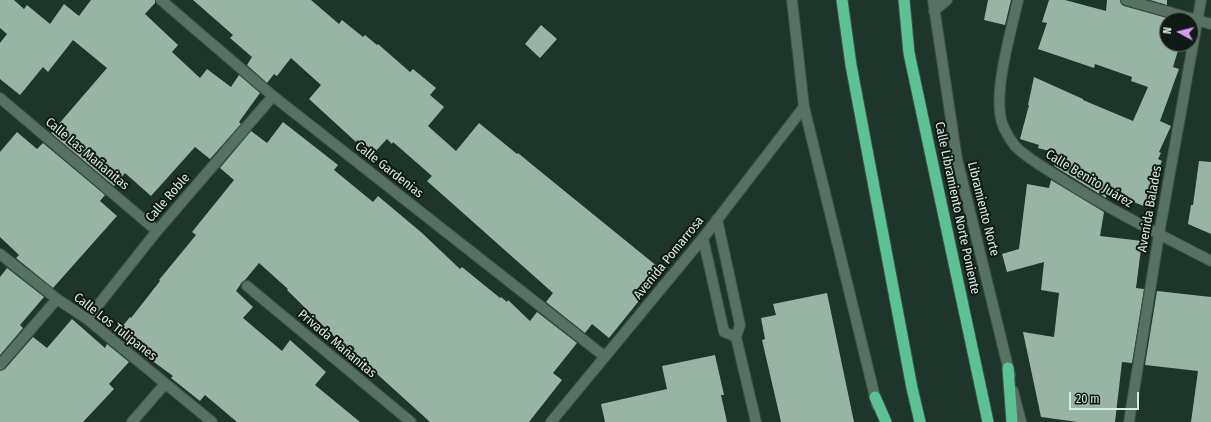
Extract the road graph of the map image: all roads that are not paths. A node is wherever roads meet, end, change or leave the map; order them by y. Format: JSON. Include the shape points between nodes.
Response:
{"nodes":[{"id":1,"x":161,"y":0,"type":"edge"},
{"id":2,"x":792,"y":0,"type":"edge"},
{"id":3,"x":842,"y":0,"type":"edge"},
{"id":4,"x":904,"y":0,"type":"edge"},
{"id":5,"x":933,"y":0,"type":"edge"},
{"id":6,"x":947,"y":0,"type":"edge"},
{"id":7,"x":1018,"y":0,"type":"edge"},
{"id":8,"x":1126,"y":0,"type":"edge"},
{"id":9,"x":1201,"y":0,"type":"edge"},
{"id":10,"x":934,"y":11,"type":"junction"},
{"id":11,"x":1169,"y":12,"type":"edge"},
{"id":12,"x":1199,"y":12,"type":"edge"},
{"id":13,"x":1199,"y":21,"type":"edge"},
{"id":14,"x":1211,"y":24,"type":"edge"},
{"id":15,"x":1191,"y":52,"type":"edge"},
{"id":16,"x":273,"y":96,"type":"junction"},
{"id":17,"x":0,"y":98,"type":"edge"},
{"id":18,"x":804,"y":107,"type":"junction"},
{"id":19,"x":717,"y":219,"type":"junction"},
{"id":20,"x":157,"y":231,"type":"junction"},
{"id":21,"x":1159,"y":234,"type":"junction"},
{"id":22,"x":703,"y":238,"type":"junction"},
{"id":23,"x":0,"y":254,"type":"edge"},
{"id":24,"x":1211,"y":261,"type":"edge"},
{"id":25,"x":247,"y":286,"type":"dead end"},
{"id":26,"x":57,"y":299,"type":"junction"},
{"id":27,"x":87,"y":319,"type":"junction"},
{"id":28,"x":736,"y":336,"type":"junction"},
{"id":29,"x":604,"y":356,"type":"junction"},
{"id":30,"x":0,"y":366,"type":"edge"},
{"id":31,"x":1008,"y":368,"type":"junction"},
{"id":32,"x":165,"y":384,"type":"junction"},
{"id":33,"x":912,"y":388,"type":"junction"},
{"id":34,"x":981,"y":388,"type":"junction"},
{"id":35,"x":875,"y":397,"type":"junction"},
{"id":36,"x":132,"y":422,"type":"edge"},
{"id":37,"x":212,"y":422,"type":"edge"},
{"id":38,"x":412,"y":422,"type":"edge"},
{"id":39,"x":551,"y":422,"type":"edge"},
{"id":40,"x":756,"y":422,"type":"edge"},
{"id":41,"x":881,"y":422,"type":"edge"},
{"id":42,"x":886,"y":422,"type":"edge"},
{"id":43,"x":914,"y":422,"type":"edge"},
{"id":44,"x":920,"y":422,"type":"edge"},
{"id":45,"x":988,"y":422,"type":"edge"},
{"id":46,"x":994,"y":422,"type":"edge"},
{"id":47,"x":1012,"y":422,"type":"edge"},
{"id":48,"x":1021,"y":422,"type":"edge"},
{"id":49,"x":1129,"y":422,"type":"edge"}],
"edges":[{"from":1,"to":16,"type":"street","name":"Calle Gardenias"},
{"from":2,"to":18,"type":"street"},
{"from":3,"to":33,"type":"highway","via":[[851,66]]},
{"from":4,"to":34,"type":"highway","name":"Calle Libramiento Norte Poniente","via":[[909,53]]},
{"from":5,"to":10,"type":"street","name":"Libramiento Norte"},
{"from":6,"to":10,"type":"street"},
{"from":7,"to":21,"type":"street","name":"Calle Benito Juárez","via":[[1002,73],[1000,103],[1005,131],[1025,155],[1082,192]]},
{"from":8,"to":11,"type":"street"},
{"from":9,"to":12,"type":"street","name":"Avenida Balades"},
{"from":10,"to":31,"type":"street","name":"Libramiento Norte","via":[[957,158]]},
{"from":13,"to":14,"type":"street"},
{"from":15,"to":21,"type":"street","name":"Avenida Balades"},
{"from":16,"to":20,"type":"street","name":"Calle Roble"},
{"from":16,"to":29,"type":"street","name":"Calle Gardenias"},
{"from":17,"to":20,"type":"street","name":"Calle Las Mañanitas"},
{"from":18,"to":19,"type":"street","name":"Avenida Pomarrosa"},
{"from":18,"to":35,"type":"street"},
{"from":19,"to":22,"type":"street","name":"Avenida Pomarrosa"},
{"from":19,"to":28,"type":"street","via":[[740,325]]},
{"from":20,"to":27,"type":"street","name":"Calle Roble"},
{"from":21,"to":24,"type":"street","name":"Calle Benito Juárez"},
{"from":21,"to":49,"type":"street","name":"Avenida Balades"},
{"from":22,"to":28,"type":"street","via":[[724,332]]},
{"from":22,"to":29,"type":"street","name":"Avenida Pomarrosa"},
{"from":23,"to":26,"type":"street","name":"Calle Los Tulipanes"},
{"from":25,"to":38,"type":"street","name":"Privada Mañanitas"},
{"from":26,"to":27,"type":"street","name":"Calle Los Tulipanes"},
{"from":26,"to":30,"type":"street"},
{"from":27,"to":32,"type":"street","name":"Calle Los Tulipanes"},
{"from":28,"to":40,"type":"street"},
{"from":29,"to":39,"type":"street","name":"Avenida Pomarrosa"},
{"from":31,"to":47,"type":"highway"},
{"from":31,"to":48,"type":"street","name":"Libramiento Norte"},
{"from":32,"to":36,"type":"street"},
{"from":32,"to":37,"type":"street","name":"Calle Los Tulipanes"},
{"from":33,"to":43,"type":"highway"},
{"from":33,"to":44,"type":"highway"},
{"from":34,"to":45,"type":"highway","name":"Calle Libramiento Norte Poniente"},
{"from":34,"to":46,"type":"highway"},
{"from":35,"to":41,"type":"street"},
{"from":35,"to":42,"type":"highway"}]}
